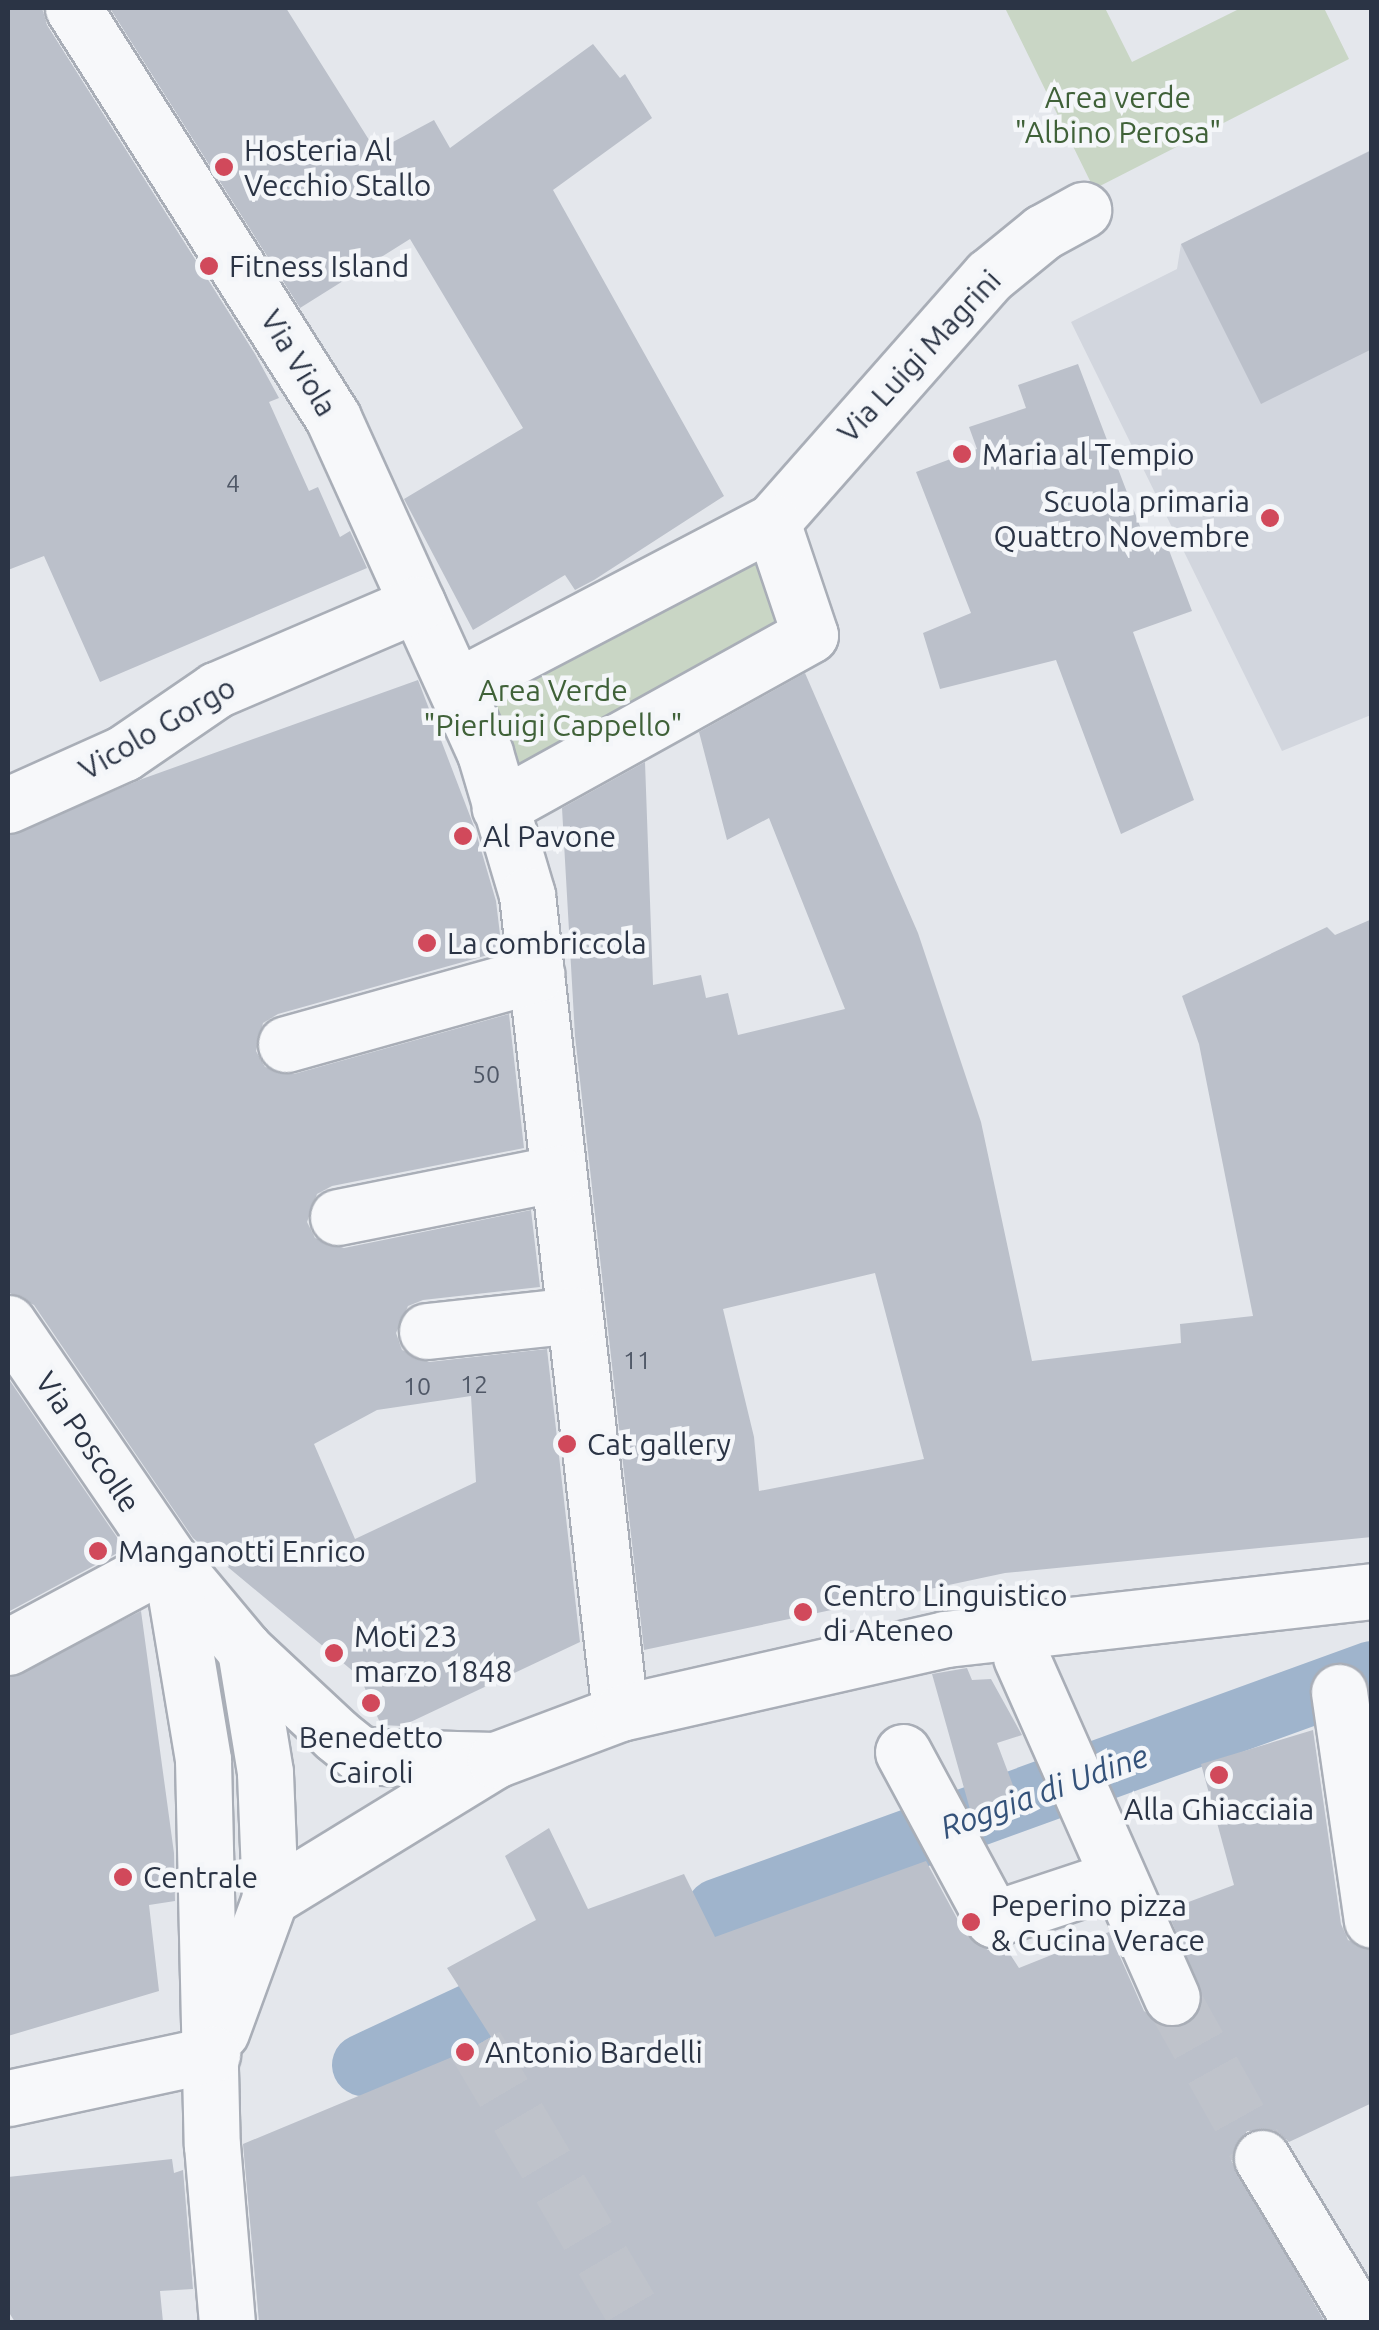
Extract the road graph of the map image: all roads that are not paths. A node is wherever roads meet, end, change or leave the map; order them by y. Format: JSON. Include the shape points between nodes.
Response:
{"nodes":[{"id":1,"x":73,"y":8,"type":"edge"},
{"id":2,"x":1083,"y":210,"type":"dead end"},
{"id":3,"x":772,"y":522,"type":"junction"},
{"id":4,"x":416,"y":604,"type":"junction"},
{"id":5,"x":458,"y":686,"type":"junction"},
{"id":6,"x":8,"y":805,"type":"edge"},
{"id":7,"x":500,"y":807,"type":"junction"},
{"id":8,"x":536,"y":974,"type":"junction"},
{"id":9,"x":286,"y":1044,"type":"dead end"},
{"id":10,"x":558,"y":1173,"type":"junction"},
{"id":11,"x":338,"y":1217,"type":"dead end"},
{"id":12,"x":574,"y":1315,"type":"junction"},
{"id":13,"x":8,"y":1323,"type":"edge"},
{"id":14,"x":427,"y":1331,"type":"dead end"},
{"id":15,"x":170,"y":1560,"type":"junction"},
{"id":16,"x":1372,"y":1592,"type":"edge"},
{"id":17,"x":8,"y":1647,"type":"edge"},
{"id":18,"x":246,"y":1650,"type":"junction"},
{"id":19,"x":1021,"y":1658,"type":"dead end"},
{"id":20,"x":1340,"y":1692,"type":"dead end"},
{"id":21,"x":620,"y":1713,"type":"junction"},
{"id":22,"x":903,"y":1752,"type":"dead end"},
{"id":23,"x":495,"y":1760,"type":"junction"},
{"id":24,"x":1117,"y":1878,"type":"junction"},
{"id":25,"x":270,"y":1898,"type":"junction"},
{"id":26,"x":1372,"y":1920,"type":"edge"},
{"id":27,"x":1172,"y":1997,"type":"tunnel mouth"},
{"id":28,"x":212,"y":2054,"type":"junction"},
{"id":29,"x":8,"y":2098,"type":"edge"},
{"id":30,"x":1262,"y":2158,"type":"tunnel mouth"},
{"id":31,"x":226,"y":2322,"type":"edge"},
{"id":32,"x":1361,"y":2322,"type":"edge"}],
"edges":[{"from":1,"to":4,"type":"street","name":"Via Viola","via":[[333,418]]},
{"from":2,"to":3,"type":"street","name":"Via Luigi Magrini","via":[[1043,232],[975,290]]},
{"from":3,"to":5,"type":"street","name":"Via Luigi Magrini"},
{"from":3,"to":7,"type":"street","via":[[810,635]]},
{"from":4,"to":5,"type":"street","name":"Via Viola"},
{"from":4,"to":6,"type":"street","name":"Vicolo Gorgo","via":[[216,690],[124,753]]},
{"from":5,"to":7,"type":"street","name":"Via Viola"},
{"from":7,"to":8,"type":"street","name":"Via Viola","via":[[526,895]]},
{"from":8,"to":9,"type":"street"},
{"from":8,"to":10,"type":"street","name":"Via Viola"},
{"from":10,"to":11,"type":"street"},
{"from":10,"to":12,"type":"street","name":"Via Viola"},
{"from":12,"to":14,"type":"street"},
{"from":12,"to":21,"type":"street","name":"Via Viola"},
{"from":13,"to":15,"type":"street","name":"Via Poscolle"},
{"from":15,"to":17,"type":"street"},
{"from":15,"to":18,"type":"street","name":"Via Poscolle"},
{"from":15,"to":28,"type":"street","via":[[203,1760]]},
{"from":16,"to":21,"type":"street","via":[[945,1639]]},
{"from":18,"to":23,"type":"street","name":"Via Poscolle","via":[[358,1752]]},
{"from":18,"to":25,"type":"street","via":[[265,1772]]},
{"from":19,"to":24,"type":"street"},
{"from":20,"to":26,"type":"street"},
{"from":21,"to":23,"type":"street"},
{"from":22,"to":24,"type":"street","via":[[957,1862],[994,1919]]},
{"from":23,"to":25,"type":"street"},
{"from":24,"to":27,"type":"street"},
{"from":25,"to":28,"type":"street"},
{"from":28,"to":29,"type":"street"},
{"from":28,"to":31,"type":"street"},
{"from":30,"to":32,"type":"street"}]}
